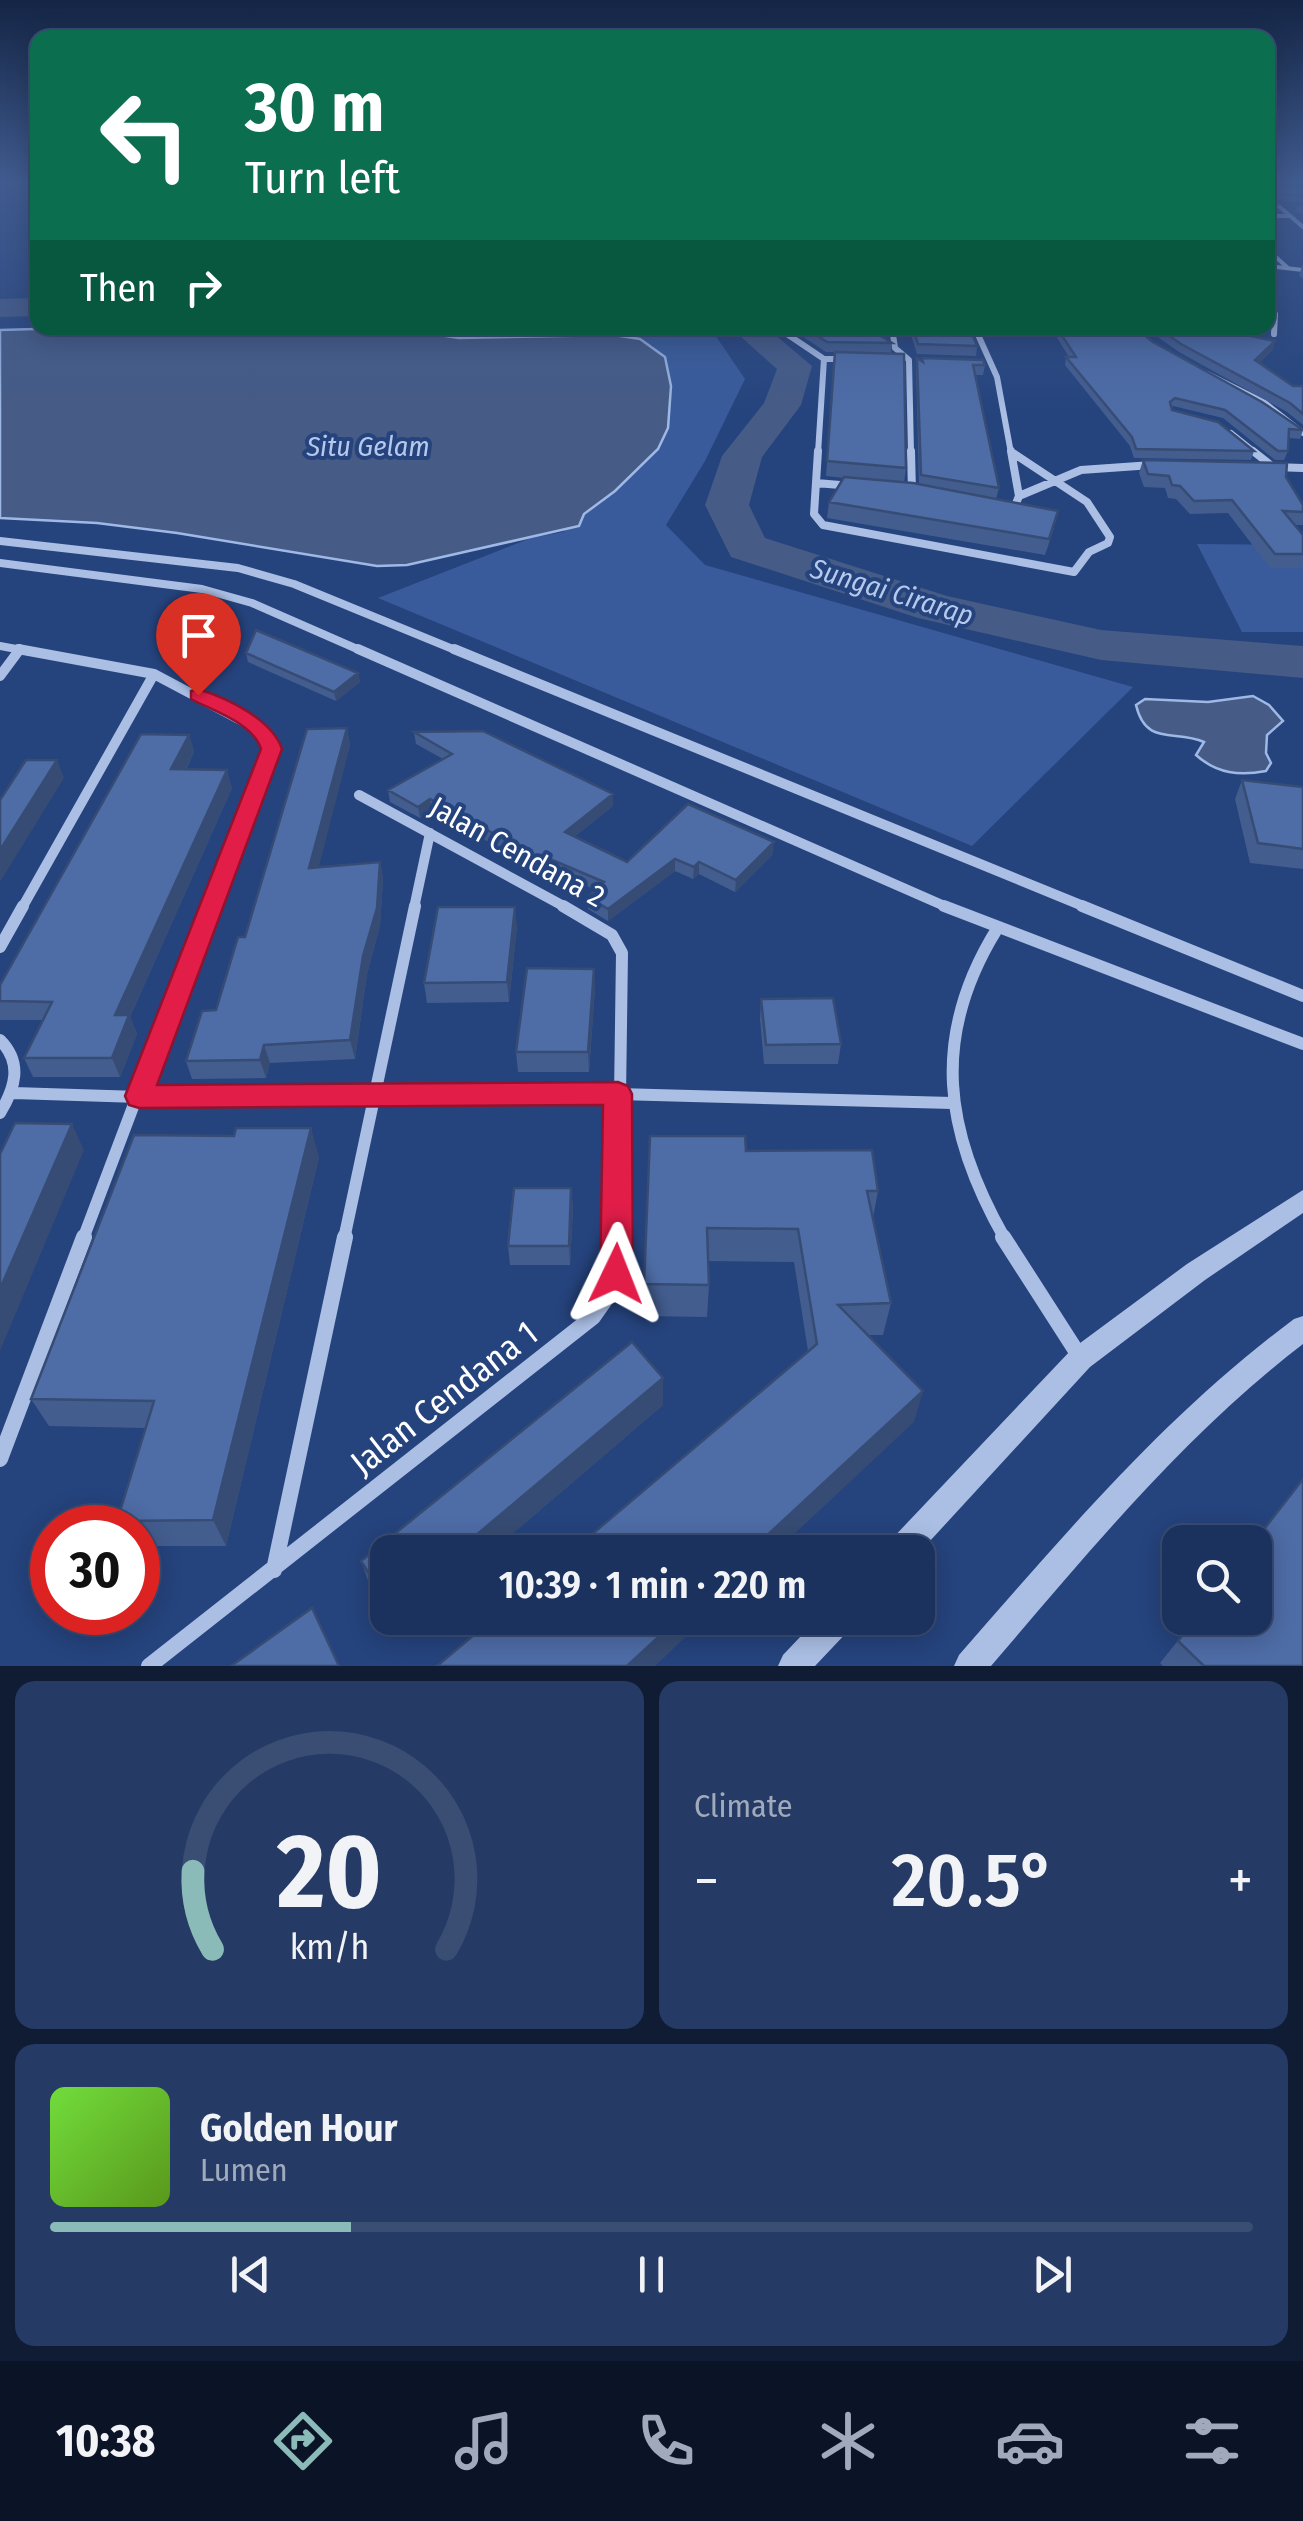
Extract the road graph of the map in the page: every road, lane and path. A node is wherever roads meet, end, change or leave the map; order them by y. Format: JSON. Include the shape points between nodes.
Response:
{"nodes":[{"id":1,"x":1277,"y":258,"type":"edge"},
{"id":2,"x":1275,"y":267,"type":"edge"},
{"id":3,"x":1288,"y":268,"type":"junction"},
{"id":4,"x":1303,"y":270,"type":"edge"},
{"id":5,"x":1275,"y":319,"type":"edge"},
{"id":6,"x":1277,"y":324,"type":"joint"},
{"id":7,"x":1275,"y":331,"type":"edge"},
{"id":8,"x":788,"y":335,"type":"edge"},
{"id":9,"x":893,"y":335,"type":"edge"},
{"id":10,"x":978,"y":335,"type":"edge"},
{"id":11,"x":882,"y":339,"type":"edge"},
{"id":12,"x":895,"y":348,"type":"junction"},
{"id":13,"x":824,"y":359,"type":"junction"},
{"id":14,"x":858,"y":360,"type":"edge"},
{"id":15,"x":892,"y":360,"type":"edge"},
{"id":16,"x":909,"y":360,"type":"junction"},
{"id":17,"x":926,"y":360,"type":"edge"},
{"id":18,"x":976,"y":362,"type":"edge"},
{"id":19,"x":992,"y":363,"type":"junction"},
{"id":20,"x":1199,"y":371,"type":"edge"},
{"id":21,"x":1220,"y":424,"type":"edge"},
{"id":22,"x":1303,"y":433,"type":"edge"},
{"id":23,"x":1013,"y":453,"type":"junction"},
{"id":24,"x":1164,"y":465,"type":"edge"},
{"id":25,"x":1248,"y":467,"type":"edge"},
{"id":26,"x":1272,"y":468,"type":"junction"},
{"id":27,"x":1303,"y":468,"type":"edge"},
{"id":28,"x":1050,"y":480,"type":"junction"},
{"id":29,"x":816,"y":483,"type":"junction"},
{"id":30,"x":854,"y":487,"type":"edge"},
{"id":31,"x":892,"y":490,"type":"edge"},
{"id":32,"x":912,"y":492,"type":"junction"},
{"id":33,"x":928,"y":495,"type":"edge"},
{"id":34,"x":1019,"y":496,"type":"junction"},
{"id":35,"x":995,"y":508,"type":"edge"},
{"id":36,"x":0,"y":542,"type":"edge"},
{"id":37,"x":0,"y":563,"type":"edge"},
{"id":38,"x":0,"y":646,"type":"edge"},
{"id":39,"x":20,"y":649,"type":"junction"},
{"id":40,"x":154,"y":674,"type":"junction"},
{"id":41,"x":0,"y":676,"type":"edge"},
{"id":42,"x":359,"y":794,"type":"dead end"},
{"id":43,"x":430,"y":833,"type":"junction"},
{"id":44,"x":997,"y":929,"type":"junction"},
{"id":45,"x":0,"y":947,"type":"edge"},
{"id":46,"x":1303,"y":996,"type":"edge"},
{"id":47,"x":0,"y":1040,"type":"edge"},
{"id":48,"x":1303,"y":1044,"type":"edge"},
{"id":49,"x":14,"y":1092,"type":"junction"},
{"id":50,"x":618,"y":1094,"type":"junction"},
{"id":51,"x":139,"y":1096,"type":"junction"},
{"id":52,"x":377,"y":1096,"type":"junction"},
{"id":53,"x":952,"y":1103,"type":"junction"},
{"id":54,"x":0,"y":1113,"type":"edge"},
{"id":55,"x":1303,"y":1200,"type":"edge"},
{"id":56,"x":1303,"y":1328,"type":"edge"},
{"id":57,"x":1080,"y":1358,"type":"junction"},
{"id":58,"x":0,"y":1459,"type":"edge"},
{"id":59,"x":915,"y":1535,"type":"edge"},
{"id":60,"x":273,"y":1572,"type":"junction"},
{"id":61,"x":823,"y":1635,"type":"edge"},
{"id":62,"x":148,"y":1666,"type":"edge"},
{"id":63,"x":794,"y":1666,"type":"edge"},
{"id":64,"x":970,"y":1666,"type":"edge"}],
"edges":[{"from":1,"to":3,"type":"street"},
{"from":2,"to":3,"type":"street"},
{"from":3,"to":4,"type":"street"},
{"from":5,"to":6,"type":"street"},
{"from":6,"to":7,"type":"street"},
{"from":8,"to":13,"type":"street"},
{"from":9,"to":12,"type":"street"},
{"from":10,"to":19,"type":"street"},
{"from":11,"to":12,"type":"street"},
{"from":12,"to":16,"type":"street"},
{"from":13,"to":14,"type":"street"},
{"from":13,"to":29,"type":"street"},
{"from":15,"to":16,"type":"street"},
{"from":16,"to":17,"type":"street"},
{"from":16,"to":32,"type":"street"},
{"from":18,"to":19,"type":"street"},
{"from":19,"to":23,"type":"street"},
{"from":20,"to":22,"type":"street","via":[[1265,403]]},
{"from":21,"to":26,"type":"street"},
{"from":23,"to":28,"type":"street"},
{"from":23,"to":34,"type":"street"},
{"from":24,"to":28,"type":"street","via":[[1094,467]]},
{"from":25,"to":26,"type":"street"},
{"from":26,"to":27,"type":"street"},
{"from":28,"to":29,"type":"street","via":[[1087,502],[1110,537],[1074,572],[829,527],[814,516]]},
{"from":28,"to":34,"type":"street"},
{"from":29,"to":30,"type":"street"},
{"from":31,"to":32,"type":"street"},
{"from":32,"to":33,"type":"street"},
{"from":34,"to":35,"type":"street","via":[[1016,506]]},
{"from":36,"to":46,"type":"street","via":[[238,568],[294,584]]},
{"from":37,"to":44,"type":"street","via":[[202,589],[252,604]]},
{"from":38,"to":39,"type":"street"},
{"from":39,"to":40,"type":"street"},
{"from":39,"to":41,"type":"street"},
{"from":40,"to":45,"type":"street"},
{"from":40,"to":51,"type":"street","via":[[254,725],[267,734],[271,749]]},
{"from":42,"to":43,"type":"street","name":"Jalan Cendana 2"},
{"from":43,"to":50,"type":"street","name":"Jalan Cendana 2","via":[[612,935],[622,953]]},
{"from":43,"to":52,"type":"street"},
{"from":44,"to":48,"type":"street"},
{"from":44,"to":53,"type":"street","via":[[959,1011],[950,1052]]},
{"from":47,"to":49,"type":"street","via":[[16,1065]]},
{"from":49,"to":51,"type":"street"},
{"from":49,"to":54,"type":"street"},
{"from":50,"to":52,"type":"street"},
{"from":50,"to":53,"type":"street"},
{"from":50,"to":60,"type":"street","name":"Jalan Cendana 1","via":[[618,1258],[611,1298]]},
{"from":51,"to":52,"type":"street"},
{"from":51,"to":58,"type":"street"},
{"from":52,"to":60,"type":"street"},
{"from":53,"to":57,"type":"street","via":[[967,1160],[996,1222]]},
{"from":55,"to":57,"type":"street"},
{"from":56,"to":64,"type":"street","via":[[1157,1452]]},
{"from":57,"to":59,"type":"street"},
{"from":60,"to":62,"type":"street","name":"Jalan Cendana 1"},
{"from":61,"to":63,"type":"street"}]}
